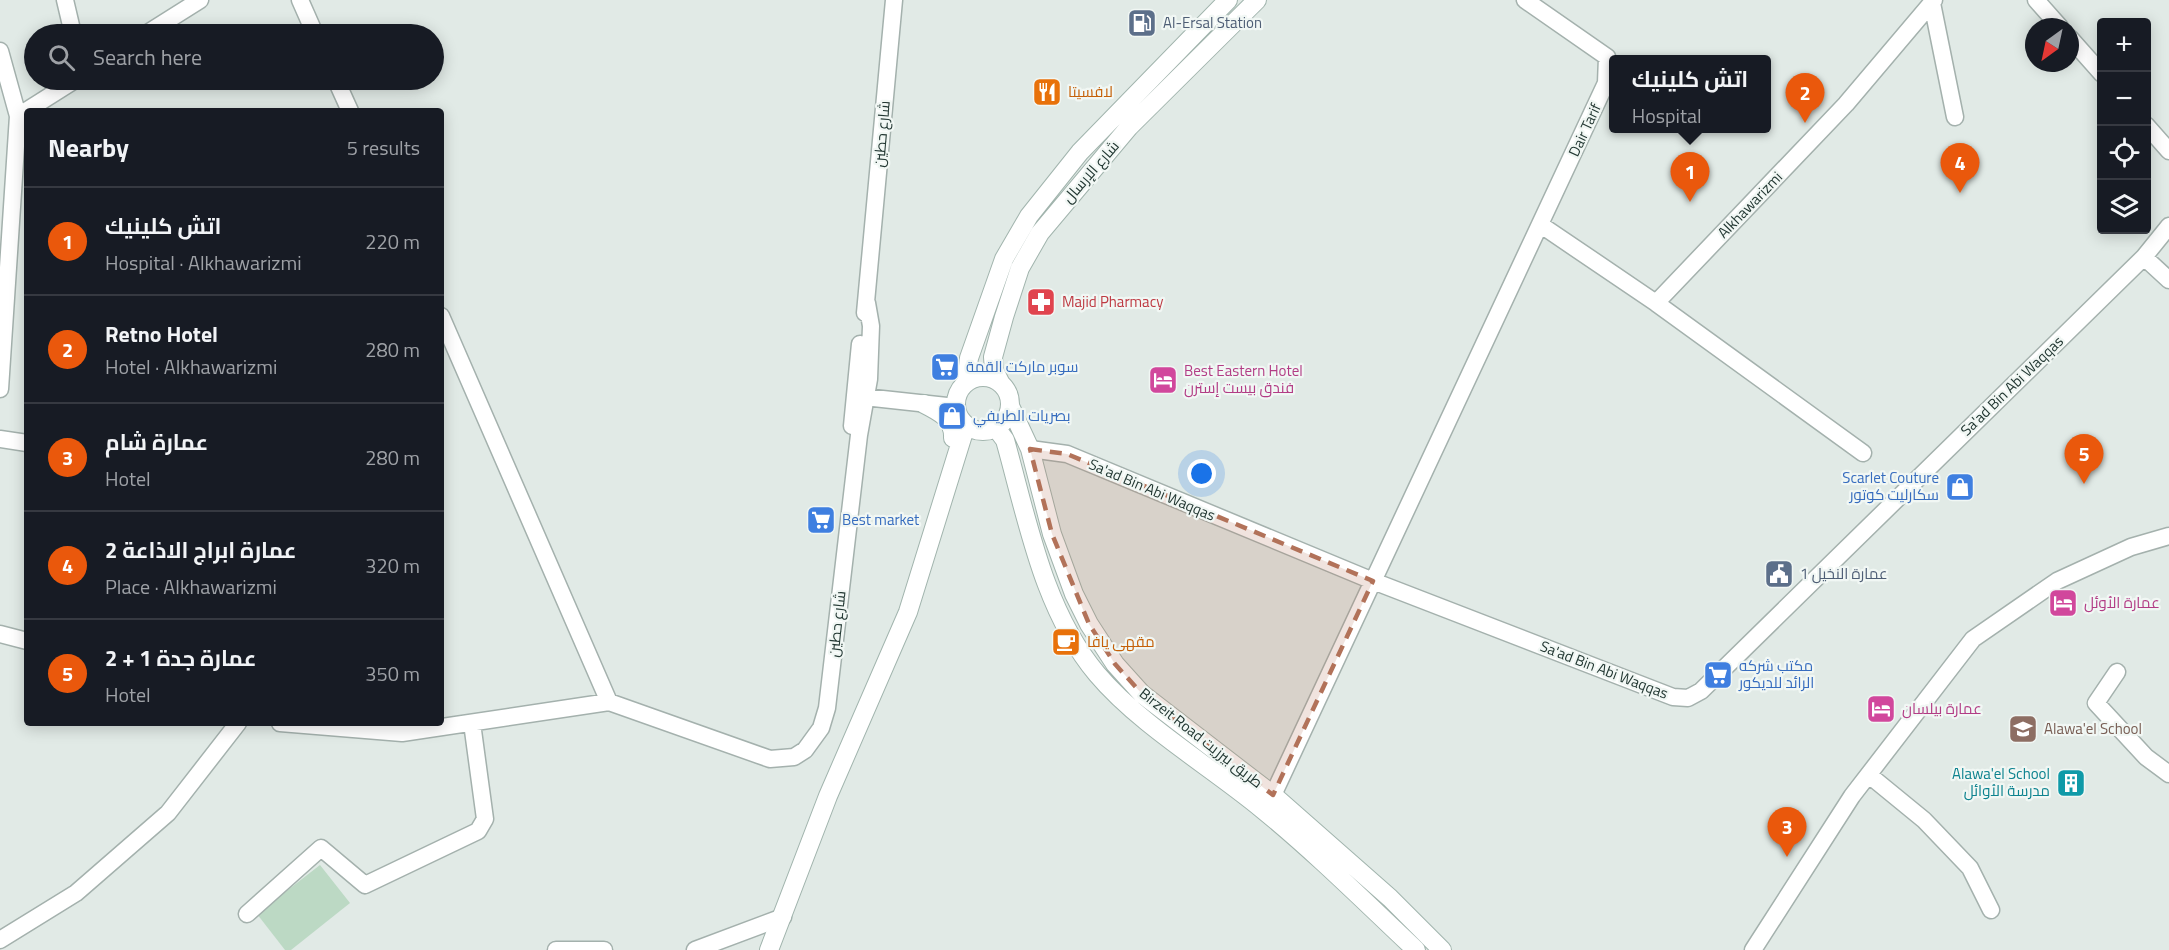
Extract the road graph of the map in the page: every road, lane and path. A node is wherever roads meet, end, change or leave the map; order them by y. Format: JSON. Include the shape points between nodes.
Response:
{"nodes":[{"id":1,"x":65,"y":0,"type":"edge"},
{"id":2,"x":200,"y":0,"type":"edge"},
{"id":3,"x":300,"y":0,"type":"edge"},
{"id":4,"x":894,"y":0,"type":"edge"},
{"id":5,"x":1228,"y":0,"type":"edge"},
{"id":6,"x":1257,"y":0,"type":"edge"},
{"id":7,"x":1525,"y":0,"type":"edge"},
{"id":8,"x":2037,"y":0,"type":"edge"},
{"id":9,"x":1933,"y":2,"type":"edge"},
{"id":10,"x":2052,"y":18,"type":"edge"},
{"id":11,"x":71,"y":24,"type":"edge"},
{"id":12,"x":162,"y":24,"type":"edge"},
{"id":13,"x":311,"y":24,"type":"edge"},
{"id":14,"x":1204,"y":24,"type":"junction"},
{"id":15,"x":1219,"y":37,"type":"junction"},
{"id":16,"x":2079,"y":48,"type":"edge"},
{"id":17,"x":0,"y":51,"type":"edge"},
{"id":18,"x":2100,"y":72,"type":"edge"},
{"id":19,"x":59,"y":90,"type":"edge"},
{"id":20,"x":341,"y":90,"type":"edge"},
{"id":21,"x":31,"y":108,"type":"edge"},
{"id":22,"x":349,"y":108,"type":"edge"},
{"id":23,"x":24,"y":112,"type":"edge"},
{"id":24,"x":1115,"y":115,"type":"junction"},
{"id":25,"x":18,"y":116,"type":"junction"},
{"id":26,"x":1955,"y":117,"type":"dead end"},
{"id":27,"x":2147,"y":126,"type":"edge"},
{"id":28,"x":1129,"y":127,"type":"junction"},
{"id":29,"x":2169,"y":151,"type":"edge"},
{"id":30,"x":1541,"y":225,"type":"junction"},
{"id":31,"x":2169,"y":226,"type":"edge"},
{"id":32,"x":19,"y":227,"type":"edge"},
{"id":33,"x":2144,"y":257,"type":"junction"},
{"id":34,"x":2169,"y":280,"type":"edge"},
{"id":35,"x":1656,"y":303,"type":"junction"},
{"id":36,"x":444,"y":323,"type":"edge"},
{"id":37,"x":1000,"y":382,"type":"junction"},
{"id":38,"x":966,"y":383,"type":"junction"},
{"id":39,"x":0,"y":389,"type":"edge"},
{"id":40,"x":860,"y":397,"type":"junction"},
{"id":41,"x":924,"y":404,"type":"junction"},
{"id":42,"x":1010,"y":406,"type":"junction"},
{"id":43,"x":956,"y":407,"type":"junction"},
{"id":44,"x":966,"y":425,"type":"junction"},
{"id":45,"x":996,"y":428,"type":"junction"},
{"id":46,"x":0,"y":439,"type":"edge"},
{"id":47,"x":24,"y":443,"type":"edge"},
{"id":48,"x":1030,"y":448,"type":"junction"},
{"id":49,"x":1863,"y":453,"type":"dead end"},
{"id":50,"x":952,"y":466,"type":"junction"},
{"id":51,"x":2169,"y":536,"type":"edge"},
{"id":52,"x":1373,"y":582,"type":"junction"},
{"id":53,"x":0,"y":634,"type":"edge"},
{"id":54,"x":24,"y":640,"type":"edge"},
{"id":55,"x":2117,"y":672,"type":"dead end"},
{"id":56,"x":609,"y":702,"type":"junction"},
{"id":57,"x":472,"y":723,"type":"junction"},
{"id":58,"x":236,"y":726,"type":"edge"},
{"id":59,"x":313,"y":726,"type":"edge"},
{"id":60,"x":2169,"y":774,"type":"edge"},
{"id":61,"x":1869,"y":775,"type":"junction"},
{"id":62,"x":1273,"y":795,"type":"junction"},
{"id":63,"x":1991,"y":910,"type":"dead end"},
{"id":64,"x":248,"y":914,"type":"dead end"},
{"id":65,"x":783,"y":917,"type":"junction"},
{"id":66,"x":3,"y":943,"type":"edge"},
{"id":67,"x":775,"y":947,"type":"edge"},
{"id":68,"x":556,"y":950,"type":"edge"},
{"id":69,"x":604,"y":950,"type":"edge"},
{"id":70,"x":695,"y":950,"type":"edge"},
{"id":71,"x":1416,"y":950,"type":"edge"},
{"id":72,"x":1442,"y":950,"type":"edge"},
{"id":73,"x":1753,"y":950,"type":"edge"}],
"edges":[{"from":1,"to":11,"type":"street"},
{"from":2,"to":12,"type":"street"},
{"from":3,"to":13,"type":"street"},
{"from":4,"to":40,"type":"street","name":"شارع حطين","via":[[867,303],[871,326]]},
{"from":5,"to":14,"type":"main road","name":"شارع الإرسال"},
{"from":6,"to":15,"type":"main road","name":"شارع الإرسال"},
{"from":7,"to":30,"type":"street","name":"Dair Tarif","via":[[1607,57],[1606,83]]},
{"from":8,"to":10,"type":"street"},
{"from":9,"to":26,"type":"street"},
{"from":9,"to":35,"type":"street","name":"Alkhawarizmi","via":[[1846,104]]},
{"from":14,"to":15,"type":"main road"},
{"from":14,"to":24,"type":"main road","name":"شارع الإرسال"},
{"from":15,"to":28,"type":"main road","name":"شارع الإرسال"},
{"from":16,"to":18,"type":"street"},
{"from":17,"to":25,"type":"street"},
{"from":19,"to":21,"type":"street"},
{"from":20,"to":22,"type":"street"},
{"from":23,"to":25,"type":"street"},
{"from":24,"to":28,"type":"main road"},
{"from":24,"to":38,"type":"main road","name":"شارع الإرسال","via":[[1029,216],[1004,260],[969,358]]},
{"from":25,"to":32,"type":"street"},
{"from":27,"to":29,"type":"street"},
{"from":28,"to":37,"type":"main road","name":"شارع الإرسال","via":[[1040,233],[1020,268],[993,357]]},
{"from":30,"to":35,"type":"street"},
{"from":30,"to":52,"type":"street"},
{"from":31,"to":33,"type":"street"},
{"from":32,"to":39,"type":"street"},
{"from":33,"to":34,"type":"street"},
{"from":33,"to":52,"type":"street","name":"Sa'ad Bin Abi Waqqas","via":[[1701,691],[1688,698],[1673,697]]},
{"from":35,"to":49,"type":"street"},
{"from":36,"to":56,"type":"street"},
{"from":37,"to":38,"type":"main road","via":[[982,377]]},
{"from":37,"to":42,"type":"main road"},
{"from":38,"to":43,"type":"main road","via":[[960,389]]},
{"from":40,"to":41,"type":"street"},
{"from":40,"to":56,"type":"street","name":"شارع حطين","via":[[859,435],[827,708],[813,743],[770,759]]},
{"from":41,"to":43,"type":"street"},
{"from":41,"to":50,"type":"main road","via":[[942,413],[952,425]]},
{"from":42,"to":45,"type":"main road","via":[[1008,415]]},
{"from":42,"to":48,"type":"main road","name":"Birzeit Road طريق بيرزيت"},
{"from":43,"to":44,"type":"main road"},
{"from":44,"to":45,"type":"main road","via":[[980,431]]},
{"from":44,"to":50,"type":"main road"},
{"from":45,"to":71,"type":"main road","via":[[1005,440],[1037,554],[1055,602],[1097,674],[1133,709],[1262,809]]},
{"from":46,"to":47,"type":"street"},
{"from":48,"to":52,"type":"street","name":"Sa'ad Bin Abi Waqqas","via":[[1067,454]]},
{"from":48,"to":62,"type":"main road","name":"Birzeit Road طريق بيرزيت","via":[[1052,534],[1074,594],[1104,650],[1142,694]]},
{"from":50,"to":65,"type":"main road","via":[[908,612],[828,796]]},
{"from":51,"to":61,"type":"street","via":[[2131,547],[2057,581],[1973,639]]},
{"from":52,"to":62,"type":"street"},
{"from":53,"to":54,"type":"street"},
{"from":55,"to":60,"type":"street","via":[[2096,703],[2146,757]]},
{"from":56,"to":57,"type":"street","name":"شارع حطين"},
{"from":57,"to":59,"type":"street","name":"شارع حطين","via":[[402,734]]},
{"from":57,"to":64,"type":"street","via":[[485,819],[478,831],[365,885],[321,848]]},
{"from":58,"to":66,"type":"street","via":[[168,813],[76,893]]},
{"from":61,"to":63,"type":"street","via":[[1924,820],[1970,868]]},
{"from":61,"to":73,"type":"street"},
{"from":62,"to":72,"type":"main road","name":"Birzeit Road طريق بيرزيت","via":[[1390,898]]},
{"from":65,"to":67,"type":"main road"},
{"from":65,"to":70,"type":"street"},
{"from":68,"to":69,"type":"street"}]}
